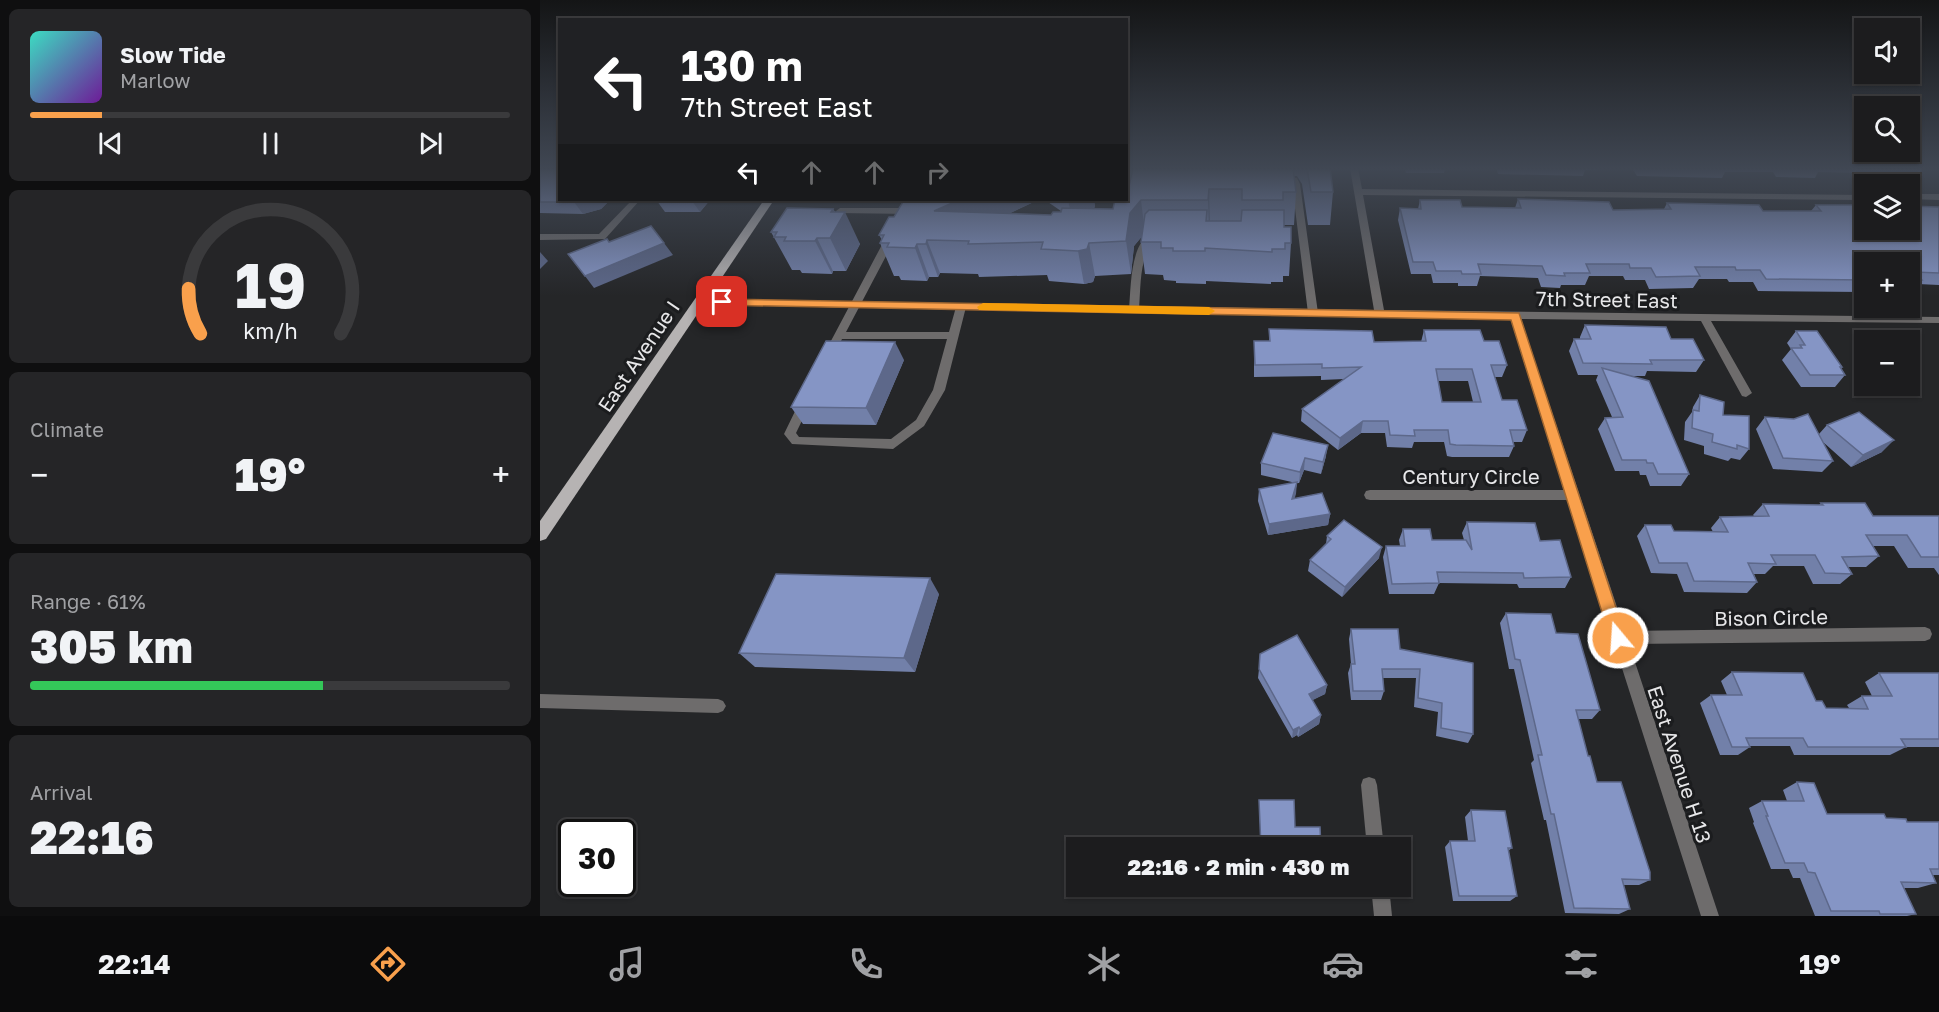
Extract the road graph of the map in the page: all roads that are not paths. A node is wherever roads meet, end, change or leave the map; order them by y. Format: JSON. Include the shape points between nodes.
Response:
{"nodes":[{"id":1,"x":626,"y":211,"type":"edge"},
{"id":2,"x":762,"y":211,"type":"edge"},
{"id":3,"x":840,"y":211,"type":"edge"},
{"id":4,"x":924,"y":211,"type":"edge"},
{"id":5,"x":1299,"y":211,"type":"edge"},
{"id":6,"x":1361,"y":211,"type":"edge"},
{"id":7,"x":900,"y":220,"type":"junction"},
{"id":8,"x":1166,"y":235,"type":"edge"},
{"id":9,"x":540,"y":237,"type":"edge"},
{"id":10,"x":1292,"y":238,"type":"edge"},
{"id":11,"x":1303,"y":238,"type":"junction"},
{"id":12,"x":699,"y":302,"type":"junction"},
{"id":13,"x":857,"y":305,"type":"junction"},
{"id":14,"x":961,"y":307,"type":"junction"},
{"id":15,"x":1134,"y":309,"type":"junction"},
{"id":16,"x":1313,"y":313,"type":"junction"},
{"id":17,"x":1380,"y":314,"type":"junction"},
{"id":18,"x":1515,"y":316,"type":"junction"},
{"id":19,"x":1704,"y":318,"type":"junction"},
{"id":20,"x":1939,"y":320,"type":"edge"},
{"id":21,"x":838,"y":335,"type":"junction"},
{"id":22,"x":953,"y":336,"type":"junction"},
{"id":23,"x":824,"y":363,"type":"edge"},
{"id":24,"x":1746,"y":393,"type":"dead end"},
{"id":25,"x":808,"y":396,"type":"edge"},
{"id":26,"x":1370,"y":495,"type":"dead end"},
{"id":27,"x":1572,"y":495,"type":"junction"},
{"id":28,"x":540,"y":534,"type":"edge"},
{"id":29,"x":1925,"y":634,"type":"dead end"},
{"id":30,"x":1618,"y":638,"type":"junction"},
{"id":31,"x":540,"y":701,"type":"edge"},
{"id":32,"x":718,"y":706,"type":"dead end"},
{"id":33,"x":1369,"y":785,"type":"dead end"},
{"id":34,"x":1375,"y":837,"type":"edge"},
{"id":35,"x":1381,"y":897,"type":"edge"},
{"id":36,"x":1383,"y":916,"type":"edge"},
{"id":37,"x":1710,"y":916,"type":"edge"}],
"edges":[{"from":1,"to":9,"type":"street","via":[[602,237]]},
{"from":2,"to":12,"type":"main road","name":"East Avenue I"},
{"from":3,"to":7,"type":"street","via":[[838,215]]},
{"from":4,"to":7,"type":"street"},
{"from":5,"to":11,"type":"street"},
{"from":6,"to":17,"type":"street"},
{"from":7,"to":13,"type":"street"},
{"from":8,"to":15,"type":"street","via":[[1148,237],[1141,246]]},
{"from":10,"to":11,"type":"street"},
{"from":11,"to":16,"type":"street"},
{"from":12,"to":13,"type":"street","name":"7th Street East"},
{"from":12,"to":28,"type":"main road","name":"East Avenue I"},
{"from":13,"to":14,"type":"street","name":"7th Street East"},
{"from":13,"to":21,"type":"street"},
{"from":14,"to":15,"type":"street","name":"7th Street East"},
{"from":14,"to":22,"type":"street"},
{"from":15,"to":16,"type":"street","name":"7th Street East"},
{"from":16,"to":17,"type":"street","name":"7th Street East"},
{"from":17,"to":18,"type":"street","name":"7th Street East"},
{"from":18,"to":19,"type":"street","name":"7th Street East"},
{"from":18,"to":27,"type":"street","name":"East Avenue H 13"},
{"from":19,"to":20,"type":"street","name":"7th Street East"},
{"from":19,"to":24,"type":"street"},
{"from":21,"to":22,"type":"street"},
{"from":21,"to":23,"type":"street"},
{"from":22,"to":25,"type":"street","via":[[939,390],[920,423],[893,444],[796,441],[790,434]]},
{"from":26,"to":27,"type":"street","name":"Century Circle"},
{"from":27,"to":30,"type":"street","name":"East Avenue H 13"},
{"from":29,"to":30,"type":"street","name":"Bison Circle"},
{"from":30,"to":37,"type":"street","name":"East Avenue H 13"},
{"from":31,"to":32,"type":"street"},
{"from":33,"to":34,"type":"street"},
{"from":35,"to":36,"type":"street"}]}
